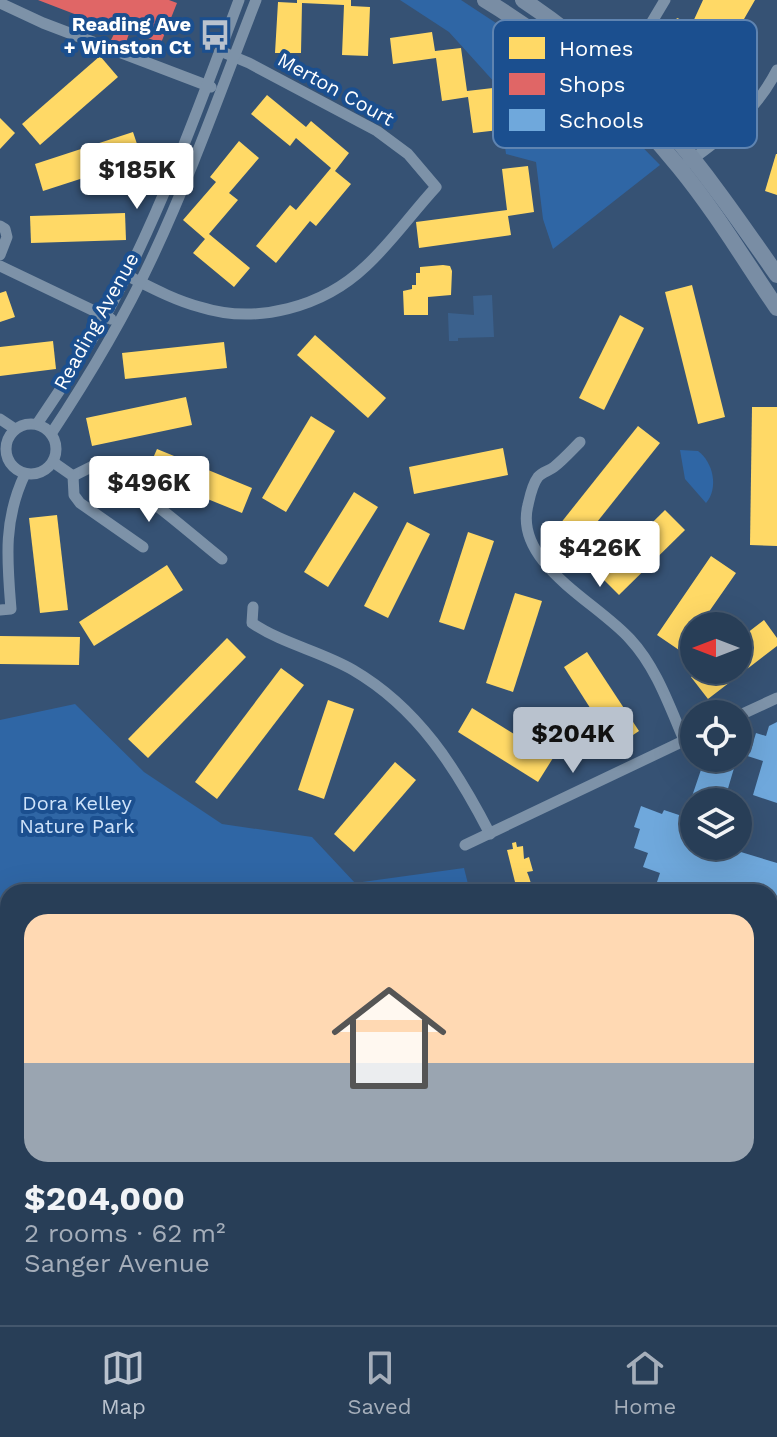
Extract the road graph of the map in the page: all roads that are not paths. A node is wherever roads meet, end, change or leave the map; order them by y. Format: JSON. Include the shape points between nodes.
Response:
{"nodes":[{"id":1,"x":239,"y":0,"type":"edge"},
{"id":2,"x":256,"y":0,"type":"edge"},
{"id":3,"x":485,"y":0,"type":"edge"},
{"id":4,"x":523,"y":0,"type":"edge"},
{"id":5,"x":665,"y":0,"type":"edge"},
{"id":6,"x":0,"y":3,"type":"edge"},
{"id":7,"x":514,"y":20,"type":"edge"},
{"id":8,"x":553,"y":20,"type":"edge"},
{"id":9,"x":653,"y":20,"type":"edge"},
{"id":10,"x":220,"y":51,"type":"junction"},
{"id":11,"x":234,"y":56,"type":"junction"},
{"id":12,"x":777,"y":70,"type":"edge"},
{"id":13,"x":207,"y":85,"type":"junction"},
{"id":14,"x":221,"y":91,"type":"junction"},
{"id":15,"x":757,"y":102,"type":"edge"},
{"id":16,"x":661,"y":148,"type":"edge"},
{"id":17,"x":686,"y":148,"type":"edge"},
{"id":18,"x":707,"y":148,"type":"edge"},
{"id":19,"x":694,"y":158,"type":"junction"},
{"id":20,"x":680,"y":169,"type":"junction"},
{"id":21,"x":0,"y":226,"type":"edge"},
{"id":22,"x":0,"y":255,"type":"edge"},
{"id":23,"x":0,"y":266,"type":"edge"},
{"id":24,"x":126,"y":275,"type":"junction"},
{"id":25,"x":777,"y":275,"type":"edge"},
{"id":26,"x":141,"y":282,"type":"junction"},
{"id":27,"x":777,"y":308,"type":"edge"},
{"id":28,"x":105,"y":316,"type":"junction"},
{"id":29,"x":119,"y":323,"type":"junction"},
{"id":30,"x":0,"y":419,"type":"edge"},
{"id":31,"x":37,"y":424,"type":"junction"},
{"id":32,"x":15,"y":429,"type":"junction"},
{"id":33,"x":51,"y":434,"type":"junction"},
{"id":34,"x":3,"y":441,"type":"edge"},
{"id":35,"x":580,"y":442,"type":"dead end"},
{"id":36,"x":53,"y":462,"type":"junction"},
{"id":37,"x":25,"y":474,"type":"junction"},
{"id":38,"x":73,"y":476,"type":"junction"},
{"id":39,"x":143,"y":547,"type":"dead end"},
{"id":40,"x":222,"y":559,"type":"dead end"},
{"id":41,"x":253,"y":607,"type":"dead end"},
{"id":42,"x":0,"y":610,"type":"edge"},
{"id":43,"x":777,"y":698,"type":"edge"},
{"id":44,"x":752,"y":710,"type":"edge"},
{"id":45,"x":680,"y":721,"type":"edge"},
{"id":46,"x":680,"y":742,"type":"edge"},
{"id":47,"x":490,"y":834,"type":"junction"},
{"id":48,"x":465,"y":845,"type":"dead end"}],
"edges":[{"from":1,"to":10,"type":"street","name":"Reading Avenue"},
{"from":2,"to":11,"type":"street","name":"Reading Avenue"},
{"from":3,"to":7,"type":"main road"},
{"from":4,"to":8,"type":"main road"},
{"from":5,"to":9,"type":"street"},
{"from":6,"to":13,"type":"street"},
{"from":10,"to":11,"type":"street","name":"Merton Court"},
{"from":10,"to":13,"type":"street","name":"Reading Avenue"},
{"from":11,"to":14,"type":"street","name":"Reading Avenue"},
{"from":11,"to":26,"type":"street","name":"Merton Court","via":[[377,131],[408,154],[436,187],[365,267],[303,305],[264,313],[203,309]]},
{"from":12,"to":15,"type":"street"},
{"from":13,"to":14,"type":"street"},
{"from":13,"to":24,"type":"street","name":"Reading Avenue"},
{"from":14,"to":26,"type":"street","name":"Reading Avenue"},
{"from":16,"to":20,"type":"main road"},
{"from":17,"to":19,"type":"main road"},
{"from":18,"to":19,"type":"street"},
{"from":19,"to":20,"type":"street"},
{"from":19,"to":25,"type":"main road"},
{"from":20,"to":27,"type":"main road"},
{"from":21,"to":22,"type":"street","via":[[7,237]]},
{"from":23,"to":28,"type":"street"},
{"from":24,"to":26,"type":"street","name":"Merton Court"},
{"from":24,"to":28,"type":"street","name":"Reading Avenue"},
{"from":26,"to":29,"type":"street","name":"Reading Avenue"},
{"from":28,"to":29,"type":"street"},
{"from":28,"to":31,"type":"street","name":"Reading Avenue"},
{"from":29,"to":33,"type":"street","name":"Reading Avenue"},
{"from":30,"to":32,"type":"street"},
{"from":31,"to":32,"type":"street"},
{"from":31,"to":33,"type":"street"},
{"from":32,"to":34,"type":"street"},
{"from":33,"to":36,"type":"street","via":[[57,447]]},
{"from":34,"to":37,"type":"street","via":[[7,458]]},
{"from":35,"to":45,"type":"street","via":[[540,475],[532,489],[526,511],[528,534],[536,555],[550,570],[629,638]]},
{"from":36,"to":37,"type":"street","via":[[41,472]]},
{"from":36,"to":38,"type":"street"},
{"from":37,"to":42,"type":"street","via":[[15,494],[6,551],[11,609]]},
{"from":38,"to":39,"type":"street","via":[[80,503]]},
{"from":38,"to":40,"type":"street","via":[[91,467],[100,469]]},
{"from":41,"to":47,"type":"street","via":[[252,623],[351,669],[408,714],[445,754]]},
{"from":43,"to":44,"type":"street"},
{"from":46,"to":47,"type":"street"},
{"from":47,"to":48,"type":"street"}]}
